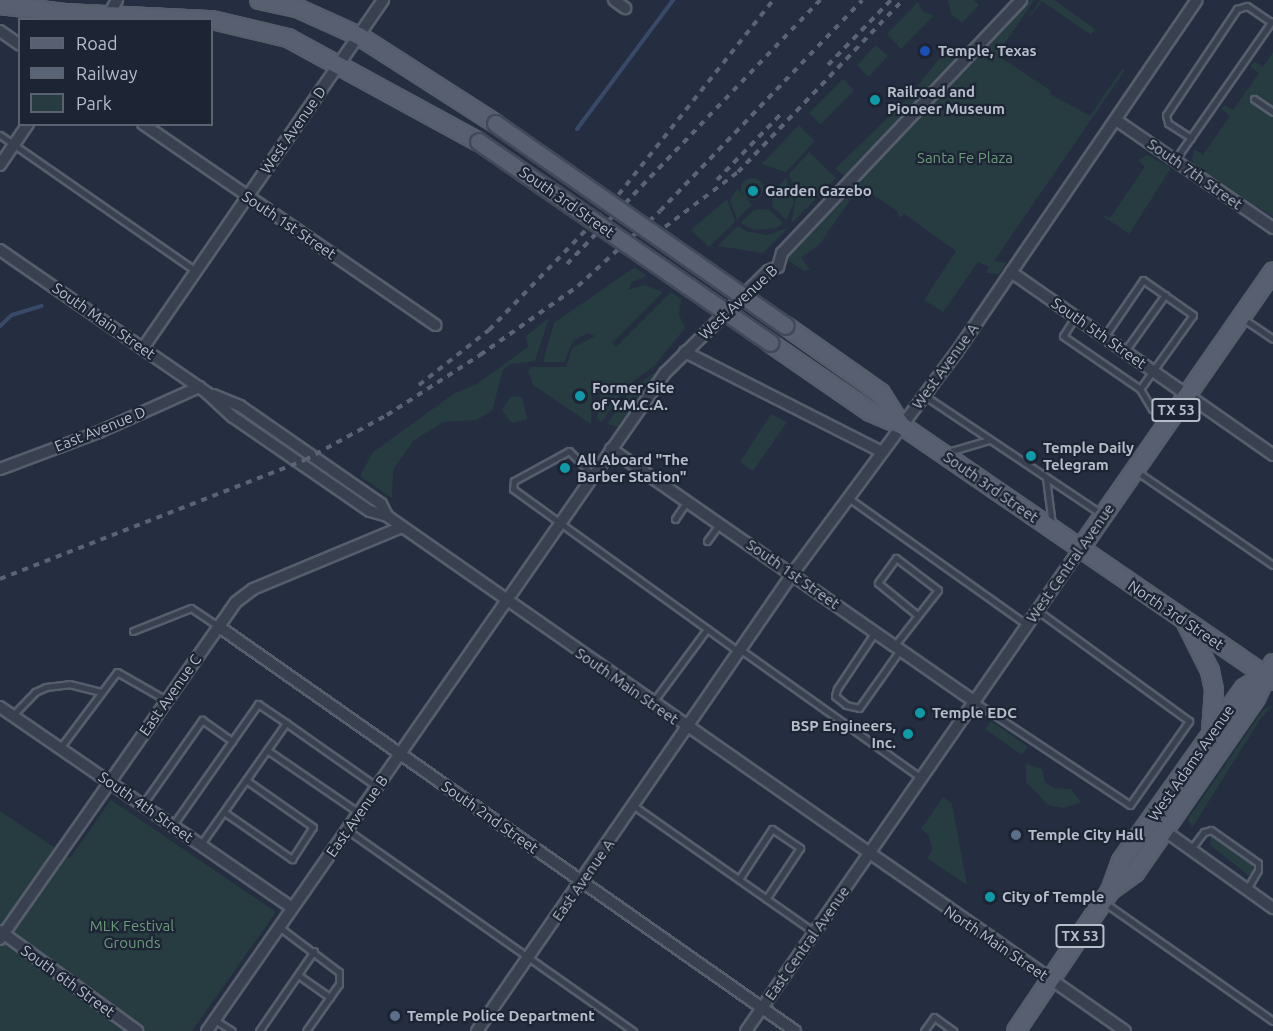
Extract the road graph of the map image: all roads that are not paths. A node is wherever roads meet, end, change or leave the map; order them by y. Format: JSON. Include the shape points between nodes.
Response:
{"nodes":[{"id":1,"x":259,"y":0,"type":"edge"},
{"id":2,"x":383,"y":0,"type":"edge"},
{"id":3,"x":614,"y":0,"type":"edge"},
{"id":4,"x":1021,"y":0,"type":"edge"},
{"id":5,"x":1197,"y":0,"type":"edge"},
{"id":6,"x":294,"y":4,"type":"edge"},
{"id":7,"x":0,"y":5,"type":"edge"},
{"id":8,"x":625,"y":8,"type":"dead end"},
{"id":9,"x":112,"y":13,"type":"edge"},
{"id":10,"x":182,"y":18,"type":"edge"},
{"id":11,"x":213,"y":21,"type":"edge"},
{"id":12,"x":1272,"y":21,"type":"edge"},
{"id":13,"x":0,"y":31,"type":"edge"},
{"id":14,"x":359,"y":36,"type":"junction"},
{"id":15,"x":18,"y":44,"type":"edge"},
{"id":16,"x":339,"y":63,"type":"junction"},
{"id":17,"x":1254,"y":99,"type":"dead end"},
{"id":18,"x":1273,"y":112,"type":"edge"},
{"id":19,"x":1116,"y":120,"type":"junction"},
{"id":20,"x":27,"y":126,"type":"edge"},
{"id":21,"x":146,"y":126,"type":"edge"},
{"id":22,"x":0,"y":135,"type":"edge"},
{"id":23,"x":1191,"y":138,"type":"junction"},
{"id":24,"x":14,"y":145,"type":"junction"},
{"id":25,"x":1175,"y":160,"type":"junction"},
{"id":26,"x":0,"y":165,"type":"edge"},
{"id":27,"x":247,"y":196,"type":"junction"},
{"id":28,"x":1273,"y":228,"type":"edge"},
{"id":29,"x":0,"y":250,"type":"edge"},
{"id":30,"x":196,"y":271,"type":"junction"},
{"id":31,"x":1273,"y":271,"type":"edge"},
{"id":32,"x":1011,"y":272,"type":"junction"},
{"id":33,"x":1165,"y":295,"type":"junction"},
{"id":34,"x":1075,"y":317,"type":"junction"},
{"id":35,"x":1241,"y":317,"type":"junction"},
{"id":36,"x":436,"y":325,"type":"dead end"},
{"id":37,"x":1104,"y":337,"type":"junction"},
{"id":38,"x":1273,"y":339,"type":"edge"},
{"id":39,"x":143,"y":348,"type":"junction"},
{"id":40,"x":1125,"y":351,"type":"junction"},
{"id":41,"x":685,"y":352,"type":"junction"},
{"id":42,"x":1153,"y":371,"type":"junction"},
{"id":43,"x":1140,"y":389,"type":"junction"},
{"id":44,"x":203,"y":390,"type":"junction"},
{"id":45,"x":1187,"y":394,"type":"junction"},
{"id":46,"x":925,"y":396,"type":"junction"},
{"id":47,"x":1169,"y":420,"type":"junction"},
{"id":48,"x":902,"y":425,"type":"junction"},
{"id":49,"x":989,"y":440,"type":"junction"},
{"id":50,"x":611,"y":449,"type":"junction"},
{"id":51,"x":880,"y":451,"type":"junction"},
{"id":52,"x":944,"y":454,"type":"junction"},
{"id":53,"x":1273,"y":455,"type":"edge"},
{"id":54,"x":0,"y":468,"type":"edge"},
{"id":55,"x":1135,"y":470,"type":"junction"},
{"id":56,"x":593,"y":474,"type":"junction"},
{"id":57,"x":1046,"y":477,"type":"junction"},
{"id":58,"x":847,"y":497,"type":"junction"},
{"id":59,"x":687,"y":501,"type":"junction"},
{"id":60,"x":1103,"y":515,"type":"junction"},
{"id":61,"x":675,"y":519,"type":"dead end"},
{"id":62,"x":720,"y":523,"type":"junction"},
{"id":63,"x":559,"y":524,"type":"junction"},
{"id":64,"x":402,"y":527,"type":"junction"},
{"id":65,"x":1052,"y":529,"type":"junction"},
{"id":66,"x":707,"y":541,"type":"dead end"},
{"id":67,"x":1080,"y":549,"type":"junction"},
{"id":68,"x":1273,"y":565,"type":"edge"},
{"id":69,"x":793,"y":573,"type":"junction"},
{"id":70,"x":506,"y":601,"type":"junction"},
{"id":71,"x":1037,"y":610,"type":"junction"},
{"id":72,"x":916,"y":614,"type":"junction"},
{"id":73,"x":1184,"y":620,"type":"junction"},
{"id":74,"x":1027,"y":625,"type":"junction"},
{"id":75,"x":218,"y":626,"type":"junction"},
{"id":76,"x":707,"y":629,"type":"junction"},
{"id":77,"x":133,"y":631,"type":"dead end"},
{"id":78,"x":875,"y":632,"type":"junction"},
{"id":79,"x":898,"y":647,"type":"junction"},
{"id":80,"x":740,"y":651,"type":"junction"},
{"id":81,"x":1270,"y":673,"type":"edge"},
{"id":82,"x":100,"y":692,"type":"junction"},
{"id":83,"x":166,"y":700,"type":"junction"},
{"id":84,"x":974,"y":701,"type":"junction"},
{"id":85,"x":652,"y":704,"type":"junction"},
{"id":86,"x":0,"y":706,"type":"edge"},
{"id":87,"x":13,"y":715,"type":"junction"},
{"id":88,"x":286,"y":723,"type":"junction"},
{"id":89,"x":688,"y":729,"type":"junction"},
{"id":90,"x":1211,"y":734,"type":"junction"},
{"id":91,"x":232,"y":741,"type":"junction"},
{"id":92,"x":60,"y":748,"type":"junction"},
{"id":93,"x":267,"y":750,"type":"junction"},
{"id":94,"x":400,"y":755,"type":"junction"},
{"id":95,"x":921,"y":778,"type":"junction"},
{"id":96,"x":246,"y":780,"type":"junction"},
{"id":97,"x":110,"y":781,"type":"junction"},
{"id":98,"x":377,"y":788,"type":"junction"},
{"id":99,"x":143,"y":804,"type":"junction"},
{"id":100,"x":634,"y":806,"type":"junction"},
{"id":101,"x":224,"y":812,"type":"junction"},
{"id":102,"x":359,"y":813,"type":"junction"},
{"id":103,"x":173,"y":825,"type":"junction"},
{"id":104,"x":347,"y":830,"type":"junction"},
{"id":105,"x":1165,"y":831,"type":"junction"},
{"id":106,"x":201,"y":844,"type":"junction"},
{"id":107,"x":1191,"y":850,"type":"junction"},
{"id":108,"x":868,"y":855,"type":"junction"},
{"id":109,"x":739,"y":879,"type":"junction"},
{"id":110,"x":582,"y":880,"type":"junction"},
{"id":111,"x":1247,"y":890,"type":"junction"},
{"id":112,"x":1107,"y":896,"type":"junction"},
{"id":113,"x":766,"y":899,"type":"junction"},
{"id":114,"x":292,"y":908,"type":"junction"},
{"id":115,"x":1273,"y":908,"type":"edge"},
{"id":116,"x":279,"y":927,"type":"junction"},
{"id":117,"x":814,"y":932,"type":"junction"},
{"id":118,"x":1,"y":935,"type":"edge"},
{"id":119,"x":314,"y":951,"type":"junction"},
{"id":120,"x":529,"y":957,"type":"junction"},
{"id":121,"x":298,"y":975,"type":"junction"},
{"id":122,"x":1051,"y":981,"type":"junction"},
{"id":123,"x":330,"y":997,"type":"junction"},
{"id":124,"x":762,"y":1008,"type":"junction"},
{"id":125,"x":215,"y":1020,"type":"junction"},
{"id":126,"x":1273,"y":1022,"type":"edge"},
{"id":127,"x":137,"y":1031,"type":"edge"},
{"id":128,"x":207,"y":1031,"type":"edge"},
{"id":129,"x":232,"y":1031,"type":"edge"},
{"id":130,"x":259,"y":1031,"type":"edge"},
{"id":131,"x":306,"y":1031,"type":"edge"},
{"id":132,"x":477,"y":1031,"type":"edge"},
{"id":133,"x":633,"y":1031,"type":"edge"},
{"id":134,"x":746,"y":1031,"type":"edge"},
{"id":135,"x":795,"y":1031,"type":"edge"},
{"id":136,"x":924,"y":1031,"type":"edge"},
{"id":137,"x":953,"y":1031,"type":"edge"},
{"id":138,"x":1016,"y":1031,"type":"edge"},
{"id":139,"x":1125,"y":1031,"type":"edge"}],
"edges":[{"from":1,"to":6,"type":"main road","name":"South 3rd Street"},
{"from":2,"to":14,"type":"street","name":"West Avenue D"},
{"from":3,"to":8,"type":"street"},
{"from":4,"to":41,"type":"street","name":"West Avenue B","via":[[782,253],[778,267],[768,271]]},
{"from":5,"to":19,"type":"street","name":"West Avenue A"},
{"from":6,"to":14,"type":"main road","name":"South 3rd Street"},
{"from":7,"to":9,"type":"main road","via":[[43,12]]},
{"from":9,"to":10,"type":"main road","name":"South 3rd Street"},
{"from":11,"to":16,"type":"main road","name":"South 3rd Street","via":[[288,38]]},
{"from":12,"to":23,"type":"lane"},
{"from":12,"to":23,"type":"lane","via":[[1247,6],[1238,9],[1166,115],[1168,123]]},
{"from":13,"to":15,"type":"street"},
{"from":14,"to":16,"type":"street","name":"West Avenue D"},
{"from":14,"to":48,"type":"main road","name":"South 3rd Street","bridge":true,"via":[[496,124],[881,393]]},
{"from":16,"to":27,"type":"street","name":"West Avenue D"},
{"from":16,"to":48,"type":"main road","name":"South 3rd Street","bridge":true,"via":[[479,142],[870,412]]},
{"from":17,"to":18,"type":"lane"},
{"from":19,"to":25,"type":"street","name":"South 7th Street"},
{"from":19,"to":32,"type":"street","name":"West Avenue A"},
{"from":20,"to":24,"type":"street"},
{"from":21,"to":27,"type":"street","name":"South 1st Street"},
{"from":22,"to":24,"type":"lane"},
{"from":23,"to":25,"type":"lane"},
{"from":24,"to":26,"type":"street"},
{"from":24,"to":30,"type":"lane"},
{"from":25,"to":28,"type":"street","name":"South 7th Street"},
{"from":27,"to":30,"type":"street","name":"West Avenue D"},
{"from":27,"to":36,"type":"street","name":"South 1st Street"},
{"from":29,"to":39,"type":"street","name":"South Main Street"},
{"from":30,"to":39,"type":"street","name":"West Avenue D"},
{"from":31,"to":35,"type":"main road","name":"West Central Avenue","number":"TX 53"},
{"from":32,"to":34,"type":"street","name":"South 5th Street"},
{"from":32,"to":46,"type":"street","name":"West Avenue A"},
{"from":33,"to":37,"type":"lane","via":[[1143,280]]},
{"from":33,"to":40,"type":"lane"},
{"from":33,"to":42,"type":"lane","via":[[1193,315]]},
{"from":34,"to":37,"type":"street","name":"South 5th Street"},
{"from":34,"to":43,"type":"lane","via":[[1063,336]]},
{"from":35,"to":38,"type":"lane"},
{"from":35,"to":45,"type":"main road","name":"West Central Avenue","number":"TX 53"},
{"from":37,"to":40,"type":"street","name":"South 5th Street"},
{"from":39,"to":44,"type":"street","name":"South Main Street"},
{"from":40,"to":42,"type":"street","name":"South 5th Street"},
{"from":41,"to":50,"type":"street","name":"West Avenue B","via":[[665,373]]},
{"from":41,"to":51,"type":"street"},
{"from":42,"to":43,"type":"lane"},
{"from":42,"to":45,"type":"street","name":"South 5th Street"},
{"from":43,"to":47,"type":"lane","via":[[1152,409]]},
{"from":44,"to":54,"type":"street","name":"East Avenue D"},
{"from":44,"to":64,"type":"street","name":"South Main Street","via":[[233,417],[370,512],[387,516]]},
{"from":45,"to":47,"type":"main road","name":"West Central Avenue","number":"TX 53"},
{"from":45,"to":53,"type":"street","name":"South 5th Street"},
{"from":46,"to":48,"type":"street","name":"West Avenue A"},
{"from":46,"to":49,"type":"lane"},
{"from":47,"to":55,"type":"main road","name":"West Central Avenue","number":"TX 53"},
{"from":48,"to":51,"type":"street","name":"West Avenue A"},
{"from":48,"to":52,"type":"main road","name":"South 3rd Street"},
{"from":49,"to":52,"type":"lane"},
{"from":49,"to":57,"type":"lane"},
{"from":50,"to":56,"type":"street","name":"West Avenue B"},
{"from":50,"to":59,"type":"street","name":"South 1st Street"},
{"from":51,"to":58,"type":"street","name":"West Avenue A"},
{"from":52,"to":65,"type":"main road","name":"South 3rd Street"},
{"from":55,"to":60,"type":"main road","name":"West Central Avenue","number":"TX 53"},
{"from":55,"to":68,"type":"lane"},
{"from":56,"to":63,"type":"street","name":"West Avenue B"},
{"from":56,"to":63,"type":"lane","via":[[569,451],[514,481],[515,494]]},
{"from":57,"to":60,"type":"lane"},
{"from":57,"to":65,"type":"lane"},
{"from":58,"to":69,"type":"street","name":"West Avenue A"},
{"from":58,"to":74,"type":"lane"},
{"from":59,"to":61,"type":"lane"},
{"from":59,"to":62,"type":"street","name":"South 1st Street"},
{"from":60,"to":67,"type":"main road","name":"West Central Avenue","number":"TX 53"},
{"from":62,"to":66,"type":"lane"},
{"from":62,"to":69,"type":"street","name":"South 1st Street"},
{"from":63,"to":70,"type":"street","name":"West Avenue B"},
{"from":63,"to":76,"type":"lane"},
{"from":64,"to":70,"type":"street","name":"South Main Street"},
{"from":64,"to":75,"type":"street","name":"East Avenue C","via":[[253,589],[236,602]]},
{"from":65,"to":67,"type":"main road","name":"South 3rd Street"},
{"from":67,"to":71,"type":"street","name":"West Central Avenue"},
{"from":67,"to":73,"type":"main road","name":"North 3rd Street"},
{"from":69,"to":78,"type":"street","name":"South 1st Street"},
{"from":69,"to":80,"type":"street","name":"West Avenue A"},
{"from":70,"to":85,"type":"street","name":"South Main Street"},
{"from":70,"to":94,"type":"street","name":"East Avenue B"},
{"from":71,"to":74,"type":"street","name":"West Central Avenue"},
{"from":71,"to":84,"type":"lane","via":[[1189,721],[1130,806]]},
{"from":72,"to":72,"type":"lane","via":[[922,613],[938,590],[896,558],[878,583]]},
{"from":72,"to":79,"type":"lane"},
{"from":73,"to":81,"type":"main road","name":"North 3rd Street"},
{"from":73,"to":90,"type":"main road","via":[[1200,648],[1214,690]]},
{"from":74,"to":84,"type":"street","name":"West Central Avenue"},
{"from":75,"to":77,"type":"lane","via":[[191,608]]},
{"from":75,"to":83,"type":"street","name":"East Avenue C"},
{"from":75,"to":94,"type":"street","name":"South 2nd Street"},
{"from":76,"to":80,"type":"lane"},
{"from":76,"to":85,"type":"lane"},
{"from":78,"to":79,"type":"street","name":"South 1st Street"},
{"from":78,"to":79,"type":"lane","via":[[837,689],[835,696],[846,705],[859,708]]},
{"from":79,"to":84,"type":"street","name":"South 1st Street"},
{"from":80,"to":89,"type":"street","name":"West Avenue A"},
{"from":80,"to":95,"type":"lane"},
{"from":81,"to":90,"type":"main road","name":"West Adams Avenue","number":"TX 53","via":[[1245,686]]},
{"from":81,"to":105,"type":"main road","name":"West Adams Avenue","number":"TX 53"},
{"from":82,"to":83,"type":"lane","via":[[117,672]]},
{"from":82,"to":87,"type":"lane","via":[[69,684],[46,687],[26,699]]},
{"from":82,"to":92,"type":"lane"},
{"from":83,"to":97,"type":"street","name":"East Avenue C"},
{"from":84,"to":95,"type":"street","name":"West Central Avenue"},
{"from":85,"to":89,"type":"street","name":"South Main Street"},
{"from":86,"to":87,"type":"street","name":"South 4th Street"},
{"from":87,"to":92,"type":"street","name":"South 4th Street"},
{"from":88,"to":91,"type":"lane","via":[[258,704]]},
{"from":88,"to":93,"type":"lane"},
{"from":88,"to":98,"type":"lane"},
{"from":89,"to":100,"type":"street","name":"East Avenue A"},
{"from":89,"to":108,"type":"street","name":"South Main Street"},
{"from":90,"to":112,"type":"main road","name":"West Adams Avenue","number":"TX 53","via":[[1121,861]]},
{"from":91,"to":99,"type":"lane","via":[[202,720]]},
{"from":91,"to":103,"type":"lane"},
{"from":92,"to":97,"type":"street","name":"South 4th Street"},
{"from":93,"to":96,"type":"lane"},
{"from":93,"to":102,"type":"lane"},
{"from":94,"to":98,"type":"street","name":"East Avenue B"},
{"from":94,"to":110,"type":"street","name":"South 2nd Street"},
{"from":95,"to":108,"type":"street","name":"West Central Avenue"},
{"from":96,"to":101,"type":"lane"},
{"from":96,"to":101,"type":"lane","via":[[313,827],[292,859]]},
{"from":97,"to":99,"type":"street","name":"South 4th Street"},
{"from":97,"to":118,"type":"street","name":"East Avenue C"},
{"from":98,"to":102,"type":"street","name":"East Avenue B"},
{"from":99,"to":103,"type":"street","name":"South 4th Street"},
{"from":100,"to":109,"type":"lane"},
{"from":100,"to":110,"type":"street","name":"East Avenue A"},
{"from":101,"to":106,"type":"lane"},
{"from":102,"to":104,"type":"street","name":"East Avenue B"},
{"from":103,"to":106,"type":"street","name":"South 4th Street"},
{"from":104,"to":114,"type":"street","name":"East Avenue B"},
{"from":104,"to":120,"type":"lane"},
{"from":105,"to":107,"type":"street"},
{"from":105,"to":112,"type":"main road","name":"West Adams Avenue","number":"TX 53","via":[[1135,873]]},
{"from":106,"to":114,"type":"street","name":"South 4th Street"},
{"from":107,"to":111,"type":"street"},
{"from":107,"to":111,"type":"lane","via":[[1204,832],[1211,830],[1258,863]]},
{"from":108,"to":117,"type":"street","name":"East Central Avenue"},
{"from":108,"to":122,"type":"street","name":"North Main Street"},
{"from":109,"to":113,"type":"lane"},
{"from":109,"to":113,"type":"lane","via":[[772,829],[800,848]]},
{"from":110,"to":120,"type":"street","name":"East Avenue A"},
{"from":110,"to":124,"type":"street","name":"South 2nd Street"},
{"from":111,"to":115,"type":"street"},
{"from":112,"to":122,"type":"main road","name":"West Adams Avenue","number":"TX 53"},
{"from":112,"to":126,"type":"lane"},
{"from":113,"to":117,"type":"lane"},
{"from":114,"to":116,"type":"street","name":"East Avenue B"},
{"from":116,"to":119,"type":"lane"},
{"from":116,"to":125,"type":"street","name":"East Avenue B"},
{"from":117,"to":124,"type":"street","name":"East Central Avenue"},
{"from":118,"to":127,"type":"street","name":"South 6th Street"},
{"from":119,"to":121,"type":"lane"},
{"from":119,"to":123,"type":"lane","via":[[339,972],[339,984]]},
{"from":120,"to":132,"type":"street","name":"East Avenue A"},
{"from":120,"to":133,"type":"lane"},
{"from":121,"to":123,"type":"lane"},
{"from":121,"to":130,"type":"lane"},
{"from":122,"to":138,"type":"main road","number":"TX 53"},
{"from":122,"to":139,"type":"street","name":"North Main Street"},
{"from":123,"to":131,"type":"lane"},
{"from":124,"to":134,"type":"street","name":"East Central Avenue"},
{"from":124,"to":135,"type":"street","name":"South 2nd Street"},
{"from":125,"to":128,"type":"street","name":"East Avenue B"},
{"from":125,"to":129,"type":"lane"},
{"from":136,"to":137,"type":"lane","via":[[934,1017]]}]}
